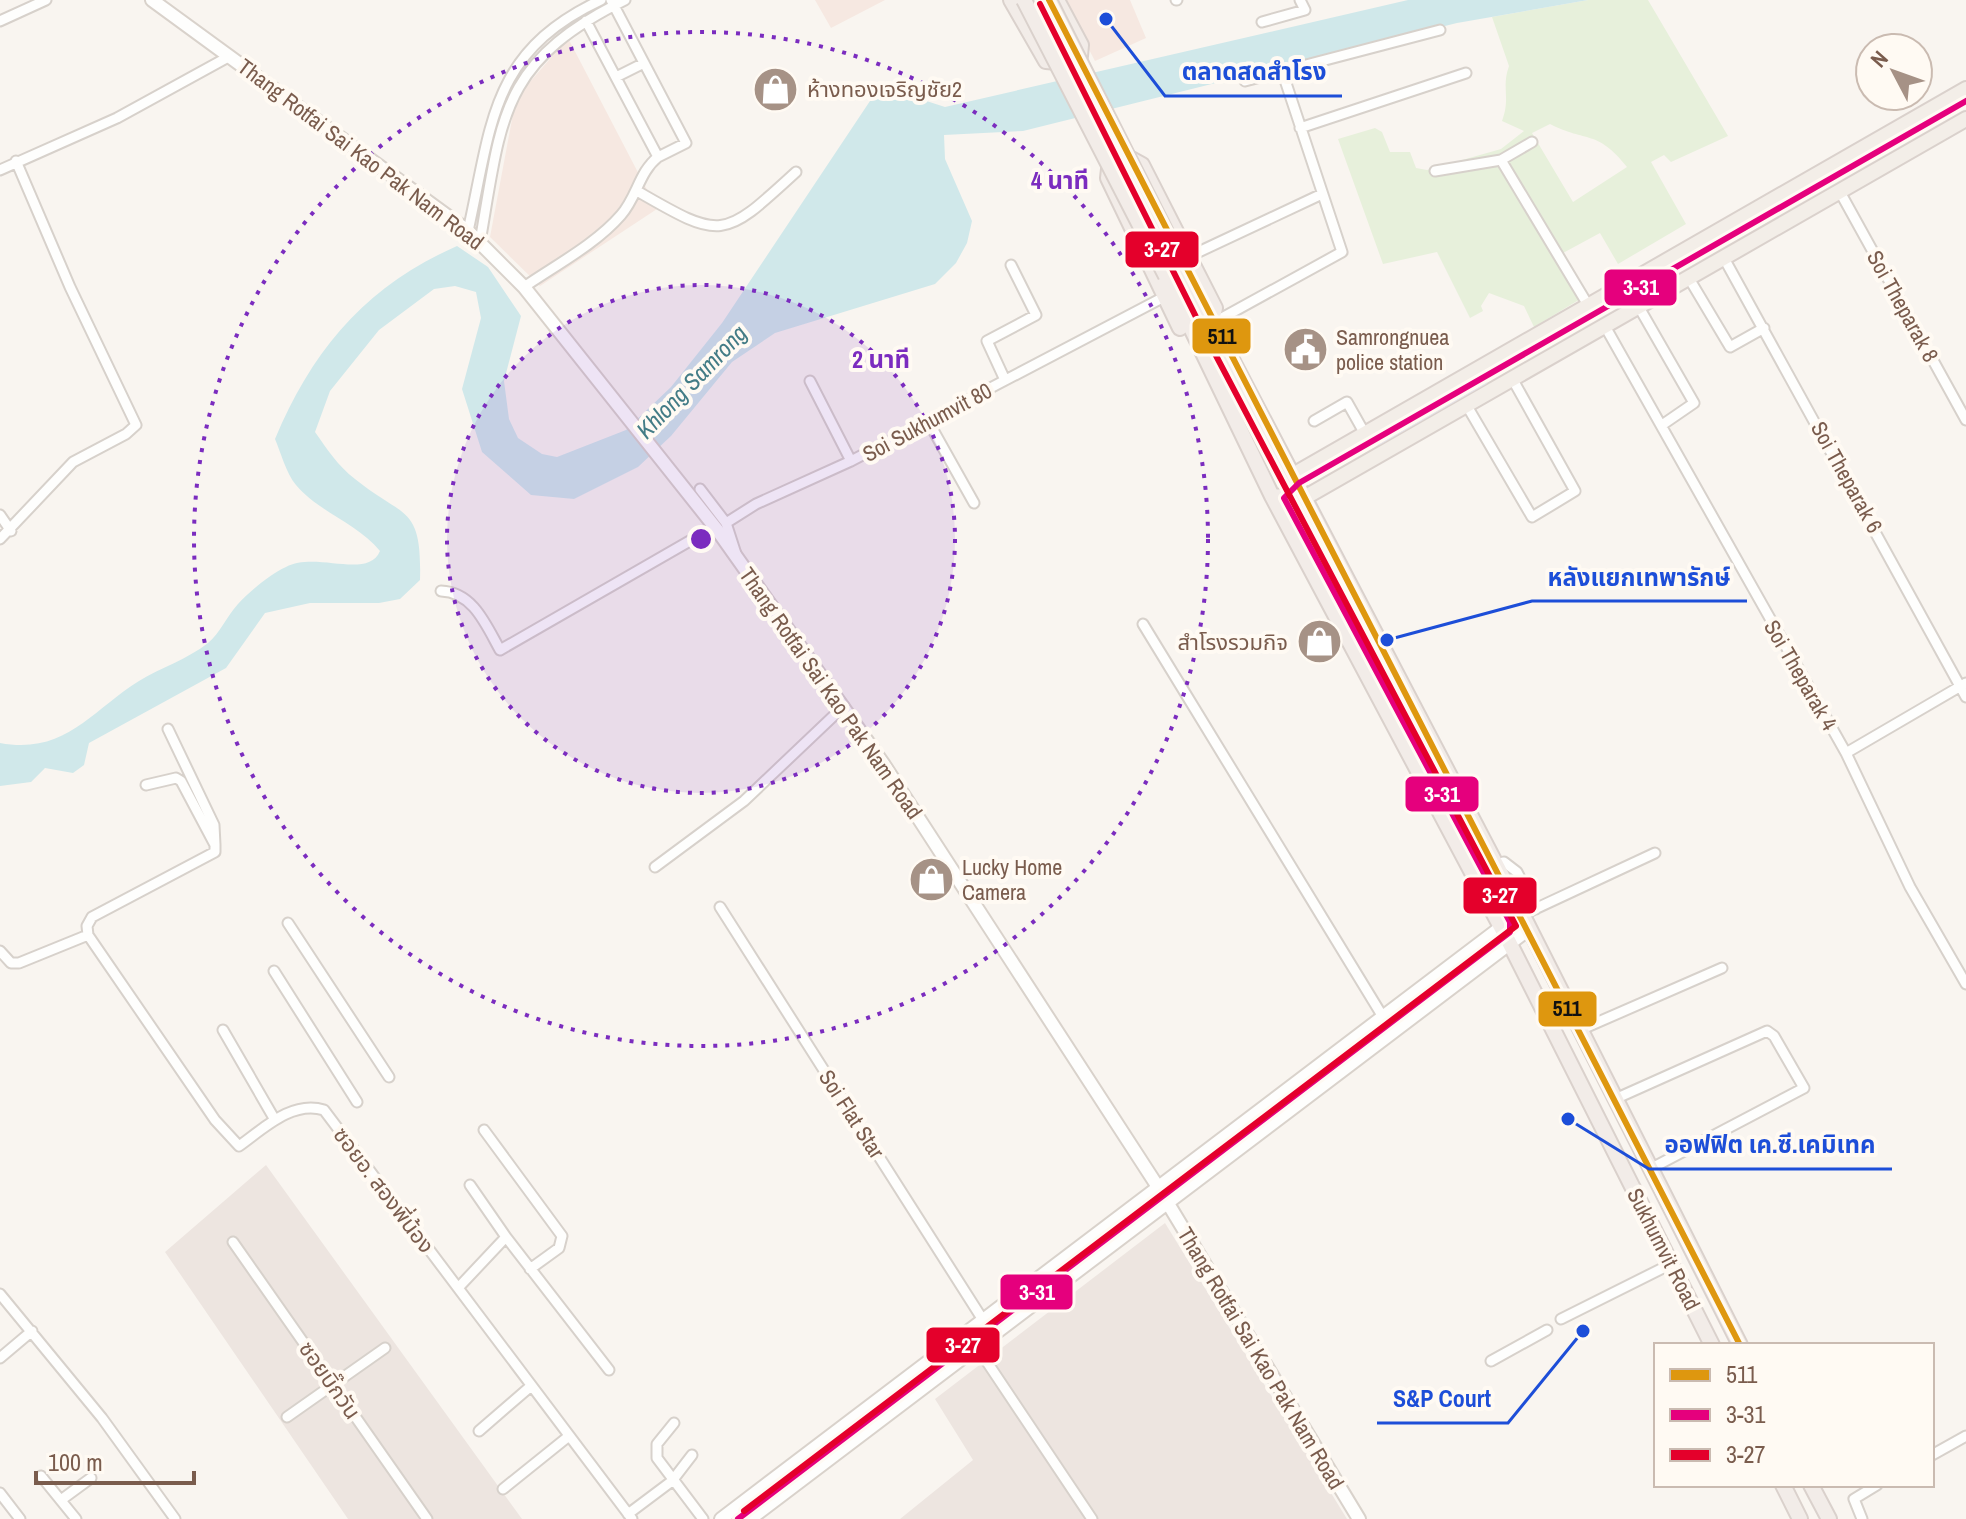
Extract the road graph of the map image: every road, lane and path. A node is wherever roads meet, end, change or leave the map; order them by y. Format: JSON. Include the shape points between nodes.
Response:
{"nodes":[{"id":1,"x":46,"y":0,"type":"edge"},
{"id":2,"x":152,"y":0,"type":"edge"},
{"id":3,"x":601,"y":0,"type":"edge"},
{"id":4,"x":625,"y":0,"type":"edge"},
{"id":5,"x":1011,"y":0,"type":"edge"},
{"id":6,"x":1024,"y":0,"type":"edge"},
{"id":7,"x":1049,"y":0,"type":"edge"},
{"id":8,"x":1057,"y":0,"type":"edge"},
{"id":9,"x":1300,"y":0,"type":"edge"},
{"id":10,"x":612,"y":3,"type":"edge"},
{"id":11,"x":0,"y":21,"type":"edge"},
{"id":12,"x":586,"y":21,"type":"junction"},
{"id":13,"x":1262,"y":22,"type":"dead end"},
{"id":14,"x":1440,"y":30,"type":"dead end"},
{"id":15,"x":526,"y":53,"type":"junction"},
{"id":16,"x":230,"y":56,"type":"junction"},
{"id":17,"x":535,"y":61,"type":"junction"},
{"id":18,"x":644,"y":63,"type":"junction"},
{"id":19,"x":1282,"y":71,"type":"junction"},
{"id":20,"x":1466,"y":73,"type":"dead end"},
{"id":21,"x":616,"y":77,"type":"junction"},
{"id":22,"x":1245,"y":81,"type":"dead end"},
{"id":23,"x":1966,"y":89,"type":"edge"},
{"id":24,"x":1966,"y":119,"type":"edge"},
{"id":25,"x":1903,"y":124,"type":"junction"},
{"id":26,"x":1300,"y":128,"type":"junction"},
{"id":27,"x":493,"y":138,"type":"junction"},
{"id":28,"x":1532,"y":142,"type":"dead end"},
{"id":29,"x":1915,"y":148,"type":"junction"},
{"id":30,"x":658,"y":157,"type":"junction"},
{"id":31,"x":1501,"y":160,"type":"junction"},
{"id":32,"x":16,"y":161,"type":"junction"},
{"id":33,"x":0,"y":170,"type":"edge"},
{"id":34,"x":1435,"y":171,"type":"dead end"},
{"id":35,"x":796,"y":172,"type":"dead end"},
{"id":36,"x":637,"y":191,"type":"junction"},
{"id":37,"x":1840,"y":192,"type":"junction"},
{"id":38,"x":1322,"y":194,"type":"junction"},
{"id":39,"x":468,"y":231,"type":"junction"},
{"id":40,"x":480,"y":242,"type":"junction"},
{"id":41,"x":1725,"y":260,"type":"junction"},
{"id":42,"x":1186,"y":261,"type":"junction"},
{"id":43,"x":1011,"y":265,"type":"dead end"},
{"id":44,"x":1690,"y":280,"type":"junction"},
{"id":45,"x":524,"y":287,"type":"junction"},
{"id":46,"x":1164,"y":297,"type":"junction"},
{"id":47,"x":1588,"y":305,"type":"junction"},
{"id":48,"x":1640,"y":309,"type":"junction"},
{"id":49,"x":1211,"y":324,"type":"junction"},
{"id":50,"x":1606,"y":328,"type":"junction"},
{"id":51,"x":1764,"y":328,"type":"junction"},
{"id":52,"x":1200,"y":349,"type":"junction"},
{"id":53,"x":1005,"y":380,"type":"junction"},
{"id":54,"x":1513,"y":380,"type":"junction"},
{"id":55,"x":810,"y":381,"type":"dead end"},
{"id":56,"x":1249,"y":394,"type":"junction"},
{"id":57,"x":1227,"y":406,"type":"junction"},
{"id":58,"x":1467,"y":406,"type":"junction"},
{"id":59,"x":1966,"y":420,"type":"edge"},
{"id":60,"x":928,"y":421,"type":"junction"},
{"id":61,"x":1314,"y":421,"type":"dead end"},
{"id":62,"x":1662,"y":425,"type":"junction"},
{"id":63,"x":1365,"y":434,"type":"junction"},
{"id":64,"x":851,"y":461,"type":"junction"},
{"id":65,"x":1293,"y":475,"type":"junction"},
{"id":66,"x":700,"y":489,"type":"dead end"},
{"id":67,"x":1272,"y":496,"type":"junction"},
{"id":68,"x":1304,"y":498,"type":"junction"},
{"id":69,"x":974,"y":503,"type":"dead end"},
{"id":70,"x":0,"y":515,"type":"edge"},
{"id":71,"x":720,"y":525,"type":"junction"},
{"id":72,"x":11,"y":531,"type":"junction"},
{"id":73,"x":0,"y":539,"type":"edge"},
{"id":74,"x":441,"y":591,"type":"dead end"},
{"id":75,"x":1143,"y":624,"type":"dead end"},
{"id":76,"x":1963,"y":684,"type":"edge"},
{"id":77,"x":1966,"y":697,"type":"edge"},
{"id":78,"x":844,"y":706,"type":"junction"},
{"id":79,"x":168,"y":729,"type":"dead end"},
{"id":80,"x":1846,"y":753,"type":"junction"},
{"id":81,"x":146,"y":785,"type":"dead end"},
{"id":82,"x":215,"y":845,"type":"junction"},
{"id":83,"x":1655,"y":853,"type":"dead end"},
{"id":84,"x":655,"y":867,"type":"dead end"},
{"id":85,"x":720,"y":907,"type":"dead end"},
{"id":86,"x":1526,"y":912,"type":"junction"},
{"id":87,"x":288,"y":923,"type":"dead end"},
{"id":88,"x":1501,"y":927,"type":"junction"},
{"id":89,"x":1529,"y":929,"type":"junction"},
{"id":90,"x":88,"y":935,"type":"junction"},
{"id":91,"x":1510,"y":944,"type":"junction"},
{"id":92,"x":0,"y":951,"type":"edge"},
{"id":93,"x":1722,"y":968,"type":"dead end"},
{"id":94,"x":274,"y":971,"type":"dead end"},
{"id":95,"x":1966,"y":984,"type":"edge"},
{"id":96,"x":1383,"y":1017,"type":"junction"},
{"id":97,"x":223,"y":1030,"type":"dead end"},
{"id":98,"x":1580,"y":1030,"type":"junction"},
{"id":99,"x":389,"y":1077,"type":"dead end"},
{"id":100,"x":1615,"y":1099,"type":"junction"},
{"id":101,"x":357,"y":1102,"type":"dead end"},
{"id":102,"x":275,"y":1120,"type":"junction"},
{"id":103,"x":484,"y":1130,"type":"dead end"},
{"id":104,"x":1650,"y":1169,"type":"junction"},
{"id":105,"x":470,"y":1185,"type":"dead end"},
{"id":106,"x":1158,"y":1187,"type":"junction"},
{"id":107,"x":1168,"y":1204,"type":"junction"},
{"id":108,"x":506,"y":1237,"type":"junction"},
{"id":109,"x":233,"y":1242,"type":"dead end"},
{"id":110,"x":1671,"y":1264,"type":"junction"},
{"id":111,"x":530,"y":1269,"type":"junction"},
{"id":112,"x":458,"y":1288,"type":"junction"},
{"id":113,"x":0,"y":1294,"type":"edge"},
{"id":114,"x":1561,"y":1319,"type":"dead end"},
{"id":115,"x":983,"y":1320,"type":"junction"},
{"id":116,"x":1547,"y":1330,"type":"dead end"},
{"id":117,"x":32,"y":1331,"type":"junction"},
{"id":118,"x":1711,"y":1343,"type":"edge"},
{"id":119,"x":1739,"y":1343,"type":"edge"},
{"id":120,"x":977,"y":1347,"type":"junction"},
{"id":121,"x":385,"y":1348,"type":"dead end"},
{"id":122,"x":0,"y":1358,"type":"edge"},
{"id":123,"x":1491,"y":1361,"type":"dead end"},
{"id":124,"x":609,"y":1370,"type":"dead end"},
{"id":125,"x":334,"y":1385,"type":"junction"},
{"id":126,"x":531,"y":1386,"type":"junction"},
{"id":127,"x":857,"y":1416,"type":"junction"},
{"id":128,"x":287,"y":1417,"type":"dead end"},
{"id":129,"x":674,"y":1423,"type":"dead end"},
{"id":130,"x":868,"y":1430,"type":"junction"},
{"id":131,"x":479,"y":1431,"type":"dead end"},
{"id":132,"x":569,"y":1436,"type":"junction"},
{"id":133,"x":1966,"y":1436,"type":"edge"},
{"id":134,"x":1934,"y":1454,"type":"edge"},
{"id":135,"x":692,"y":1455,"type":"dead end"},
{"id":136,"x":41,"y":1476,"type":"dead end"},
{"id":137,"x":91,"y":1478,"type":"dead end"},
{"id":138,"x":672,"y":1481,"type":"junction"},
{"id":139,"x":1784,"y":1487,"type":"edge"},
{"id":140,"x":1812,"y":1487,"type":"edge"},
{"id":141,"x":1874,"y":1487,"type":"edge"},
{"id":142,"x":503,"y":1489,"type":"dead end"},
{"id":143,"x":0,"y":1493,"type":"edge"},
{"id":144,"x":61,"y":1500,"type":"junction"},
{"id":145,"x":630,"y":1516,"type":"edge"},
{"id":146,"x":20,"y":1519,"type":"edge"},
{"id":147,"x":76,"y":1519,"type":"edge"},
{"id":148,"x":175,"y":1519,"type":"edge"},
{"id":149,"x":427,"y":1519,"type":"edge"},
{"id":150,"x":703,"y":1519,"type":"edge"},
{"id":151,"x":721,"y":1519,"type":"edge"},
{"id":152,"x":750,"y":1519,"type":"edge"},
{"id":153,"x":1092,"y":1519,"type":"edge"},
{"id":154,"x":1359,"y":1519,"type":"edge"},
{"id":155,"x":1800,"y":1519,"type":"edge"},
{"id":156,"x":1829,"y":1519,"type":"edge"},
{"id":157,"x":1862,"y":1519,"type":"edge"}],
"edges":[{"from":1,"to":11,"type":"street"},
{"from":2,"to":16,"type":"main road","name":"Thang Rotfai Sai Kao Pak Nam Road"},
{"from":3,"to":15,"type":"street","via":[[551,29]]},
{"from":4,"to":10,"type":"street"},
{"from":5,"to":8,"type":"highway","via":[[1046,61],[1069,63],[1080,56],[1081,45]]},
{"from":6,"to":52,"type":"highway","name":"Sukhumvit Road","bridge":true},
{"from":7,"to":42,"type":"highway","name":"Sukhumvit Road","bridge":true},
{"from":9,"to":13,"type":"street","via":[[1305,10]]},
{"from":10,"to":12,"type":"street"},
{"from":10,"to":18,"type":"street"},
{"from":12,"to":17,"type":"street"},
{"from":12,"to":21,"type":"street"},
{"from":14,"to":19,"type":"street"},
{"from":15,"to":17,"type":"street"},
{"from":15,"to":27,"type":"street","via":[[491,115]]},
{"from":16,"to":32,"type":"street","via":[[117,118]]},
{"from":16,"to":39,"type":"main road","name":"Thang Rotfai Sai Kao Pak Nam Road"},
{"from":17,"to":27,"type":"street"},
{"from":18,"to":21,"type":"street"},
{"from":18,"to":30,"type":"street","via":[[686,143]]},
{"from":19,"to":22,"type":"street"},
{"from":19,"to":26,"type":"street"},
{"from":20,"to":26,"type":"street"},
{"from":21,"to":30,"type":"street"},
{"from":23,"to":25,"type":"main road"},
{"from":24,"to":29,"type":"main road"},
{"from":25,"to":29,"type":"main road"},
{"from":25,"to":47,"type":"main road"},
{"from":26,"to":38,"type":"street"},
{"from":27,"to":39,"type":"street"},
{"from":27,"to":40,"type":"street"},
{"from":28,"to":31,"type":"street"},
{"from":29,"to":37,"type":"main road"},
{"from":30,"to":36,"type":"street","via":[[644,170]]},
{"from":31,"to":34,"type":"street"},
{"from":31,"to":47,"type":"street"},
{"from":32,"to":33,"type":"street"},
{"from":32,"to":72,"type":"street","via":[[136,425],[73,462]]},
{"from":35,"to":36,"type":"street","via":[[760,205],[719,227],[694,224]]},
{"from":36,"to":45,"type":"street","via":[[612,224]]},
{"from":37,"to":41,"type":"main road"},
{"from":37,"to":59,"type":"street","name":"Soi Theparak 8"},
{"from":38,"to":42,"type":"street"},
{"from":38,"to":49,"type":"street","via":[[1341,254]]},
{"from":39,"to":40,"type":"main road","name":"Thang Rotfai Sai Kao Pak Nam Road"},
{"from":40,"to":45,"type":"main road","name":"Thang Rotfai Sai Kao Pak Nam Road"},
{"from":41,"to":44,"type":"main road"},
{"from":41,"to":51,"type":"street","name":"Soi Theparak 6"},
{"from":42,"to":46,"type":"highway","via":[[1142,165],[1131,159],[1109,169],[1113,190]]},
{"from":42,"to":49,"type":"highway","name":"Sukhumvit Road"},
{"from":43,"to":53,"type":"street","via":[[1036,315],[987,341]]},
{"from":44,"to":48,"type":"main road"},
{"from":44,"to":51,"type":"street","via":[[1730,347]]},
{"from":45,"to":71,"type":"main road","name":"Thang Rotfai Sai Kao Pak Nam Road"},
{"from":46,"to":52,"type":"highway","via":[[1181,329]]},
{"from":46,"to":53,"type":"street","name":"Soi Sukhumvit 80"},
{"from":47,"to":63,"type":"main road"},
{"from":48,"to":50,"type":"main road"},
{"from":48,"to":62,"type":"street","via":[[1694,403]]},
{"from":49,"to":56,"type":"highway","name":"Sukhumvit Road"},
{"from":50,"to":54,"type":"main road"},
{"from":50,"to":62,"type":"street","name":"Soi Theparak 4"},
{"from":51,"to":76,"type":"street","name":"Soi Theparak 6"},
{"from":52,"to":57,"type":"highway","name":"Sukhumvit Road"},
{"from":53,"to":60,"type":"street","name":"Soi Sukhumvit 80"},
{"from":54,"to":58,"type":"main road"},
{"from":54,"to":58,"type":"street","via":[[1575,491],[1532,517]]},
{"from":55,"to":64,"type":"street"},
{"from":56,"to":57,"type":"highway"},
{"from":56,"to":65,"type":"highway","name":"Sukhumvit Road"},
{"from":57,"to":67,"type":"highway","name":"Sukhumvit Road"},
{"from":58,"to":68,"type":"main road"},
{"from":60,"to":64,"type":"street","name":"Soi Sukhumvit 80"},
{"from":60,"to":69,"type":"street"},
{"from":61,"to":63,"type":"street","via":[[1347,402]]},
{"from":62,"to":80,"type":"street","name":"Soi Theparak 4"},
{"from":63,"to":65,"type":"main road"},
{"from":64,"to":71,"type":"street","name":"Soi Sukhumvit 80"},
{"from":65,"to":67,"type":"highway"},
{"from":65,"to":68,"type":"highway","name":"Sukhumvit Road"},
{"from":66,"to":71,"type":"street"},
{"from":67,"to":68,"type":"highway"},
{"from":67,"to":88,"type":"highway","name":"Sukhumvit Road"},
{"from":68,"to":86,"type":"highway","name":"Sukhumvit Road","via":[[1495,864]]},
{"from":70,"to":72,"type":"street"},
{"from":71,"to":74,"type":"street","name":"Soi Sukhumvit 80","via":[[500,650],[470,601]]},
{"from":71,"to":78,"type":"main road","name":"Thang Rotfai Sai Kao Pak Nam Road","via":[[737,558]]},
{"from":72,"to":73,"type":"street"},
{"from":75,"to":96,"type":"street"},
{"from":76,"to":77,"type":"street","name":"Soi Theparak 6"},
{"from":76,"to":80,"type":"street"},
{"from":78,"to":84,"type":"street","via":[[744,801]]},
{"from":78,"to":106,"type":"main road","name":"Thang Rotfai Sai Kao Pak Nam Road"},
{"from":79,"to":82,"type":"street","via":[[214,825]]},
{"from":80,"to":95,"type":"street","name":"Soi Theparak 4","via":[[1910,887]]},
{"from":81,"to":82,"type":"street","via":[[181,781]]},
{"from":82,"to":90,"type":"street","via":[[211,856],[92,917]]},
{"from":83,"to":86,"type":"street"},
{"from":85,"to":115,"type":"street","name":"Soi Flat Star"},
{"from":86,"to":88,"type":"main road"},
{"from":86,"to":89,"type":"highway","name":"Sukhumvit Road"},
{"from":87,"to":99,"type":"street"},
{"from":88,"to":91,"type":"highway","name":"Sukhumvit Road"},
{"from":88,"to":96,"type":"main road"},
{"from":89,"to":91,"type":"main road"},
{"from":89,"to":98,"type":"highway","name":"Sukhumvit Road"},
{"from":90,"to":92,"type":"street","via":[[19,963],[11,963]]},
{"from":90,"to":102,"type":"street","name":"ซอยอ. สองพี่น้อง","via":[[215,1120],[239,1146]]},
{"from":91,"to":107,"type":"main road"},
{"from":91,"to":110,"type":"highway","name":"Sukhumvit Road"},
{"from":93,"to":98,"type":"street"},
{"from":94,"to":101,"type":"street"},
{"from":96,"to":106,"type":"main road"},
{"from":97,"to":102,"type":"street"},
{"from":98,"to":100,"type":"highway","name":"Sukhumvit Road"},
{"from":100,"to":104,"type":"highway","name":"Sukhumvit Road"},
{"from":100,"to":104,"type":"street","via":[[1767,1031],[1804,1088]]},
{"from":102,"to":112,"type":"street","name":"ซอยอ. สองพี่น้อง","via":[[299,1108],[324,1110]]},
{"from":103,"to":111,"type":"street","via":[[562,1236],[559,1248]]},
{"from":104,"to":119,"type":"highway","name":"Sukhumvit Road"},
{"from":105,"to":108,"type":"street"},
{"from":106,"to":107,"type":"main road","name":"Thang Rotfai Sai Kao Pak Nam Road"},
{"from":106,"to":115,"type":"main road"},
{"from":107,"to":120,"type":"main road"},
{"from":107,"to":154,"type":"main road","name":"Thang Rotfai Sai Kao Pak Nam Road"},
{"from":108,"to":111,"type":"street"},
{"from":108,"to":112,"type":"street"},
{"from":109,"to":125,"type":"street","name":"ซอยบิ๊กวัน"},
{"from":110,"to":114,"type":"street"},
{"from":110,"to":118,"type":"highway","name":"Sukhumvit Road"},
{"from":111,"to":124,"type":"street"},
{"from":112,"to":126,"type":"street","name":"ซอยอ. สองพี่น้อง"},
{"from":113,"to":117,"type":"street"},
{"from":115,"to":127,"type":"main road"},
{"from":116,"to":123,"type":"street"},
{"from":117,"to":122,"type":"street"},
{"from":117,"to":148,"type":"street"},
{"from":120,"to":130,"type":"main road"},
{"from":120,"to":153,"type":"street"},
{"from":121,"to":125,"type":"street"},
{"from":125,"to":128,"type":"street"},
{"from":125,"to":149,"type":"street","name":"ซอยบิ๊กวัน"},
{"from":126,"to":131,"type":"street"},
{"from":126,"to":132,"type":"street","name":"ซอยอ. สองพี่น้อง"},
{"from":127,"to":130,"type":"street"},
{"from":127,"to":151,"type":"main road"},
{"from":129,"to":138,"type":"street","via":[[655,1452]]},
{"from":130,"to":152,"type":"main road"},
{"from":132,"to":142,"type":"street"},
{"from":132,"to":145,"type":"street","name":"ซอยอ. สองพี่น้อง"},
{"from":133,"to":134,"type":"street"},
{"from":135,"to":138,"type":"street"},
{"from":136,"to":144,"type":"street"},
{"from":137,"to":144,"type":"street"},
{"from":138,"to":145,"type":"street"},
{"from":138,"to":150,"type":"street"},
{"from":139,"to":155,"type":"highway"},
{"from":140,"to":156,"type":"highway"},
{"from":141,"to":157,"type":"street","via":[[1854,1499]]},
{"from":143,"to":146,"type":"street"},
{"from":144,"to":147,"type":"street"}]}
